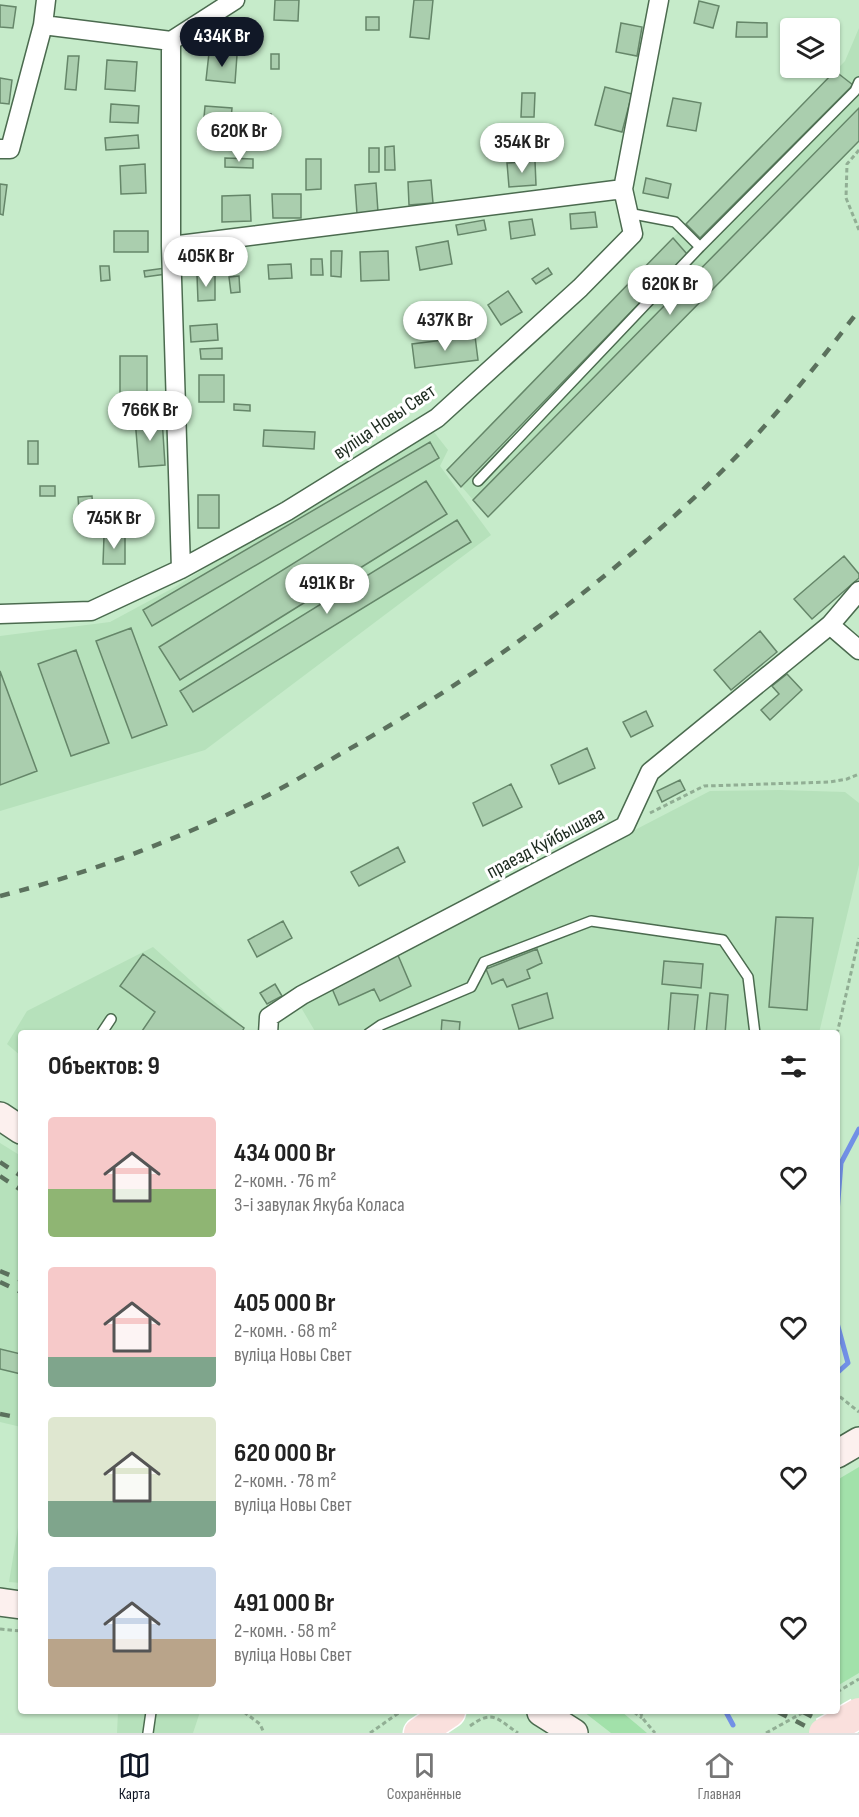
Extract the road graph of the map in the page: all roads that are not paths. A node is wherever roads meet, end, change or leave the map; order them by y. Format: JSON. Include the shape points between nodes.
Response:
{"nodes":[{"id":1,"x":46,"y":0,"type":"edge"},
{"id":2,"x":235,"y":0,"type":"edge"},
{"id":3,"x":659,"y":0,"type":"edge"},
{"id":4,"x":43,"y":25,"type":"junction"},
{"id":5,"x":171,"y":42,"type":"junction"},
{"id":6,"x":859,"y":82,"type":"edge"},
{"id":7,"x":0,"y":149,"type":"edge"},
{"id":8,"x":623,"y":189,"type":"junction"},
{"id":9,"x":628,"y":213,"type":"junction"},
{"id":10,"x":171,"y":246,"type":"junction"},
{"id":11,"x":700,"y":248,"type":"junction"},
{"id":12,"x":478,"y":481,"type":"dead end"},
{"id":13,"x":181,"y":569,"type":"junction"},
{"id":14,"x":859,"y":591,"type":"edge"},
{"id":15,"x":0,"y":614,"type":"edge"},
{"id":16,"x":830,"y":625,"type":"junction"},
{"id":17,"x":859,"y":650,"type":"edge"},
{"id":18,"x":111,"y":1019,"type":"dead end"},
{"id":19,"x":104,"y":1030,"type":"edge"},
{"id":20,"x":268,"y":1030,"type":"edge"},
{"id":21,"x":374,"y":1030,"type":"edge"},
{"id":22,"x":755,"y":1030,"type":"edge"},
{"id":23,"x":0,"y":1116,"type":"edge"},
{"id":24,"x":18,"y":1128,"type":"edge"},
{"id":25,"x":859,"y":1441,"type":"edge"},
{"id":26,"x":840,"y":1452,"type":"edge"},
{"id":27,"x":0,"y":1602,"type":"edge"},
{"id":28,"x":18,"y":1605,"type":"edge"},
{"id":29,"x":859,"y":1713,"type":"edge"},
{"id":30,"x":151,"y":1714,"type":"edge"},
{"id":31,"x":544,"y":1714,"type":"edge"},
{"id":32,"x":459,"y":1720,"type":"edge"},
{"id":33,"x":148,"y":1733,"type":"edge"},
{"id":34,"x":419,"y":1733,"type":"edge"},
{"id":35,"x":574,"y":1733,"type":"edge"},
{"id":36,"x":824,"y":1733,"type":"edge"}],
"edges":[{"from":1,"to":4,"type":"street"},
{"from":2,"to":5,"type":"street"},
{"from":3,"to":8,"type":"street","name":"вуліца Новы Свет"},
{"from":4,"to":5,"type":"street"},
{"from":4,"to":7,"type":"street","via":[[10,149]]},
{"from":5,"to":10,"type":"street"},
{"from":6,"to":11,"type":"lane","via":[[855,91]]},
{"from":8,"to":9,"type":"street","name":"вуліца Новы Свет"},
{"from":8,"to":10,"type":"street"},
{"from":9,"to":11,"type":"lane","via":[[675,222]]},
{"from":9,"to":13,"type":"street","name":"вуліца Новы Свет","via":[[633,234],[437,418],[287,511]]},
{"from":10,"to":13,"type":"street"},
{"from":11,"to":12,"type":"lane"},
{"from":13,"to":15,"type":"street","name":"вуліца Новы Свет","via":[[91,611]]},
{"from":14,"to":16,"type":"street","name":"праезд Куйбышава"},
{"from":16,"to":17,"type":"street"},
{"from":16,"to":20,"type":"street","name":"праезд Куйбышава","via":[[650,772],[625,826],[302,995],[269,1017]]},
{"from":18,"to":19,"type":"lane"},
{"from":21,"to":22,"type":"lane","via":[[471,987],[484,962],[591,921],[723,940],[748,977]]},
{"from":23,"to":24,"type":"main road"},
{"from":25,"to":26,"type":"main road"},
{"from":27,"to":28,"type":"main road"},
{"from":29,"to":36,"type":"main road","bridge":true},
{"from":30,"to":33,"type":"lane"},
{"from":31,"to":35,"type":"main road"},
{"from":32,"to":34,"type":"main road"}]}
